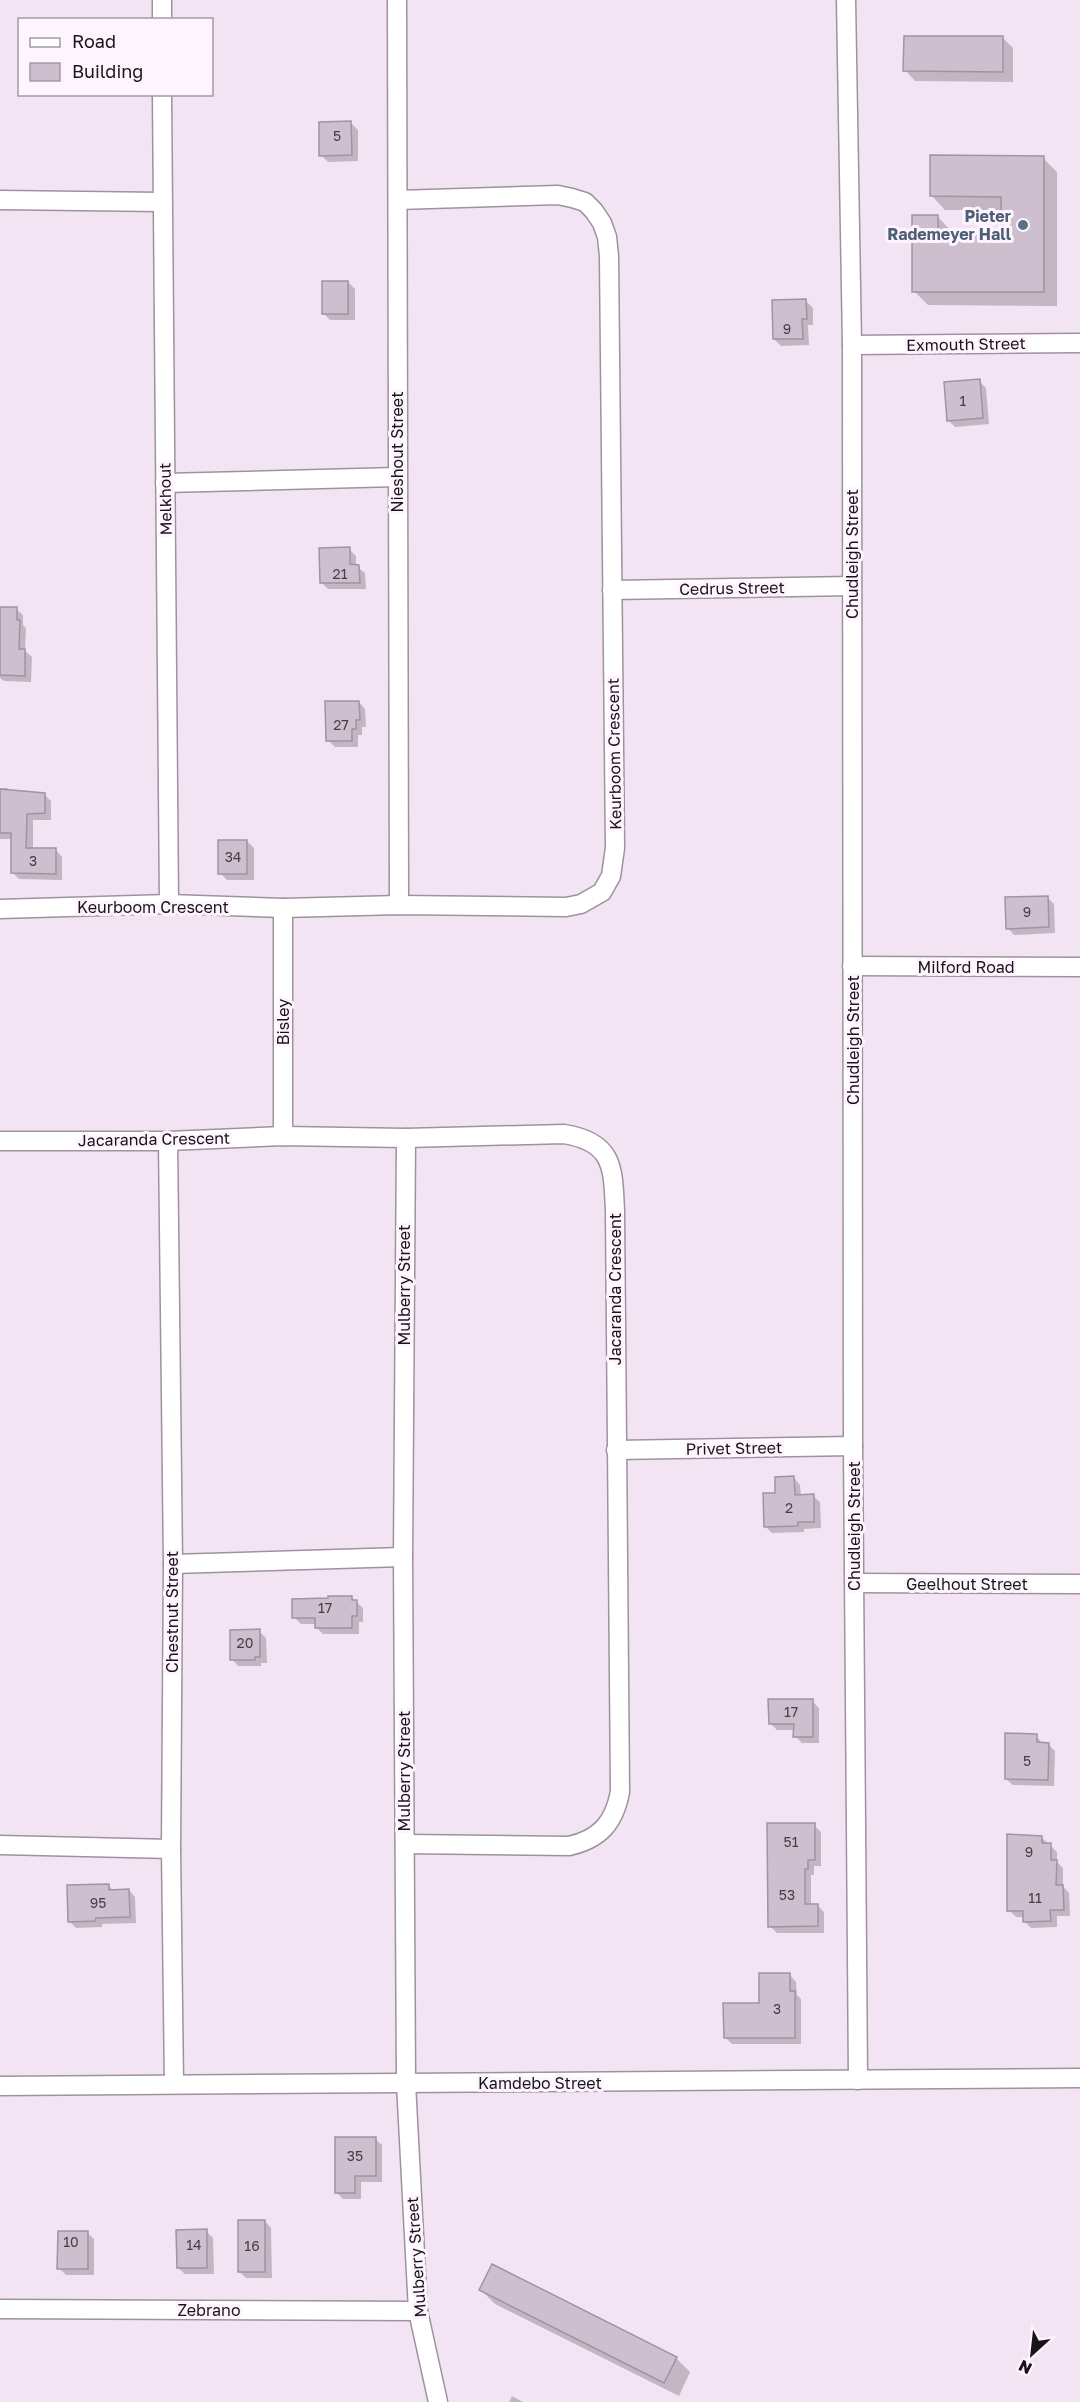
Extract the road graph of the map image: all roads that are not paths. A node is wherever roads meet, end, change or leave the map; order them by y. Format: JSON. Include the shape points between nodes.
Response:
{"nodes":[{"id":1,"x":162,"y":0,"type":"edge"},
{"id":2,"x":398,"y":0,"type":"edge"},
{"id":3,"x":846,"y":0,"type":"edge"},
{"id":4,"x":162,"y":18,"type":"edge"},
{"id":5,"x":162,"y":96,"type":"edge"},
{"id":6,"x":0,"y":200,"type":"edge"},
{"id":7,"x":398,"y":200,"type":"junction"},
{"id":8,"x":162,"y":202,"type":"junction"},
{"id":9,"x":1080,"y":343,"type":"edge"},
{"id":10,"x":852,"y":345,"type":"junction"},
{"id":11,"x":397,"y":477,"type":"junction"},
{"id":12,"x":165,"y":483,"type":"junction"},
{"id":13,"x":852,"y":586,"type":"junction"},
{"id":14,"x":612,"y":590,"type":"junction"},
{"id":15,"x":169,"y":904,"type":"junction"},
{"id":16,"x":399,"y":905,"type":"junction"},
{"id":17,"x":283,"y":908,"type":"junction"},
{"id":18,"x":0,"y":909,"type":"edge"},
{"id":19,"x":852,"y":966,"type":"junction"},
{"id":20,"x":1080,"y":967,"type":"edge"},
{"id":21,"x":283,"y":1136,"type":"junction"},
{"id":22,"x":406,"y":1138,"type":"junction"},
{"id":23,"x":168,"y":1141,"type":"junction"},
{"id":24,"x":0,"y":1142,"type":"edge"},
{"id":25,"x":853,"y":1446,"type":"junction"},
{"id":26,"x":616,"y":1450,"type":"junction"},
{"id":27,"x":403,"y":1557,"type":"junction"},
{"id":28,"x":173,"y":1564,"type":"junction"},
{"id":29,"x":854,"y":1583,"type":"junction"},
{"id":30,"x":1080,"y":1584,"type":"edge"},
{"id":31,"x":405,"y":1844,"type":"junction"},
{"id":32,"x":0,"y":1845,"type":"edge"},
{"id":33,"x":171,"y":1849,"type":"junction"},
{"id":34,"x":1080,"y":2078,"type":"edge"},
{"id":35,"x":858,"y":2080,"type":"junction"},
{"id":36,"x":174,"y":2084,"type":"junction"},
{"id":37,"x":406,"y":2084,"type":"junction"},
{"id":38,"x":0,"y":2086,"type":"edge"},
{"id":39,"x":0,"y":2309,"type":"edge"},
{"id":40,"x":418,"y":2311,"type":"junction"},
{"id":41,"x":438,"y":2402,"type":"edge"}],
"edges":[{"from":1,"to":4,"type":"street"},
{"from":2,"to":7,"type":"street","name":"Nieshout Street"},
{"from":3,"to":10,"type":"street","name":"Chudleigh Street"},
{"from":5,"to":8,"type":"street","name":"Melkhout"},
{"from":6,"to":8,"type":"street"},
{"from":7,"to":11,"type":"street","name":"Nieshout Street"},
{"from":7,"to":14,"type":"street","name":"Keurboom Crescent","via":[[558,195],[585,202],[602,223],[609,256]]},
{"from":8,"to":12,"type":"street","name":"Melkhout"},
{"from":9,"to":10,"type":"street","name":"Exmouth Street"},
{"from":10,"to":13,"type":"street","name":"Chudleigh Street"},
{"from":11,"to":12,"type":"street"},
{"from":11,"to":16,"type":"street","name":"Nieshout Street"},
{"from":12,"to":15,"type":"street","name":"Melkhout"},
{"from":13,"to":14,"type":"street","name":"Cedrus Street"},
{"from":13,"to":19,"type":"street","name":"Chudleigh Street"},
{"from":14,"to":16,"type":"street","name":"Keurboom Crescent","via":[[615,848],[608,884],[593,898],[566,907]]},
{"from":15,"to":17,"type":"street","name":"Keurboom Crescent"},
{"from":15,"to":18,"type":"street","name":"Keurboom Crescent"},
{"from":16,"to":17,"type":"street","name":"Keurboom Crescent"},
{"from":17,"to":21,"type":"street","name":"Bisley"},
{"from":19,"to":20,"type":"street","name":"Milford Road"},
{"from":19,"to":25,"type":"street","name":"Chudleigh Street"},
{"from":21,"to":22,"type":"street","name":"Jacaranda Crescent"},
{"from":21,"to":23,"type":"street","name":"Jacaranda Crescent"},
{"from":22,"to":26,"type":"street","name":"Jacaranda Crescent","via":[[564,1134],[589,1140],[609,1160],[615,1211]]},
{"from":22,"to":27,"type":"street","name":"Mulberry Street"},
{"from":23,"to":24,"type":"street","name":"Jacaranda Crescent"},
{"from":23,"to":28,"type":"street","name":"Chestnut Street"},
{"from":25,"to":26,"type":"street","name":"Privet Street"},
{"from":25,"to":29,"type":"street","name":"Chudleigh Street"},
{"from":26,"to":31,"type":"street","name":"Jacaranda Crescent","via":[[620,1792],[612,1817],[597,1835],[569,1846]]},
{"from":27,"to":28,"type":"street"},
{"from":27,"to":31,"type":"street","name":"Mulberry Street"},
{"from":28,"to":33,"type":"street","name":"Chestnut Street"},
{"from":29,"to":30,"type":"street","name":"Geelhout Street"},
{"from":29,"to":35,"type":"street","name":"Chudleigh Street"},
{"from":31,"to":37,"type":"street","name":"Mulberry Street"},
{"from":32,"to":33,"type":"street"},
{"from":33,"to":36,"type":"street","name":"Chestnut Street"},
{"from":34,"to":35,"type":"street","name":"Kamdebo Street"},
{"from":35,"to":37,"type":"street","name":"Kamdebo Street"},
{"from":36,"to":37,"type":"street","name":"Kamdebo Street"},
{"from":36,"to":38,"type":"street","name":"Kamdebo Street"},
{"from":37,"to":40,"type":"street","name":"Mulberry Street"},
{"from":39,"to":40,"type":"street","name":"Zebrano"},
{"from":40,"to":41,"type":"street","name":"Mulberry Street"}]}
